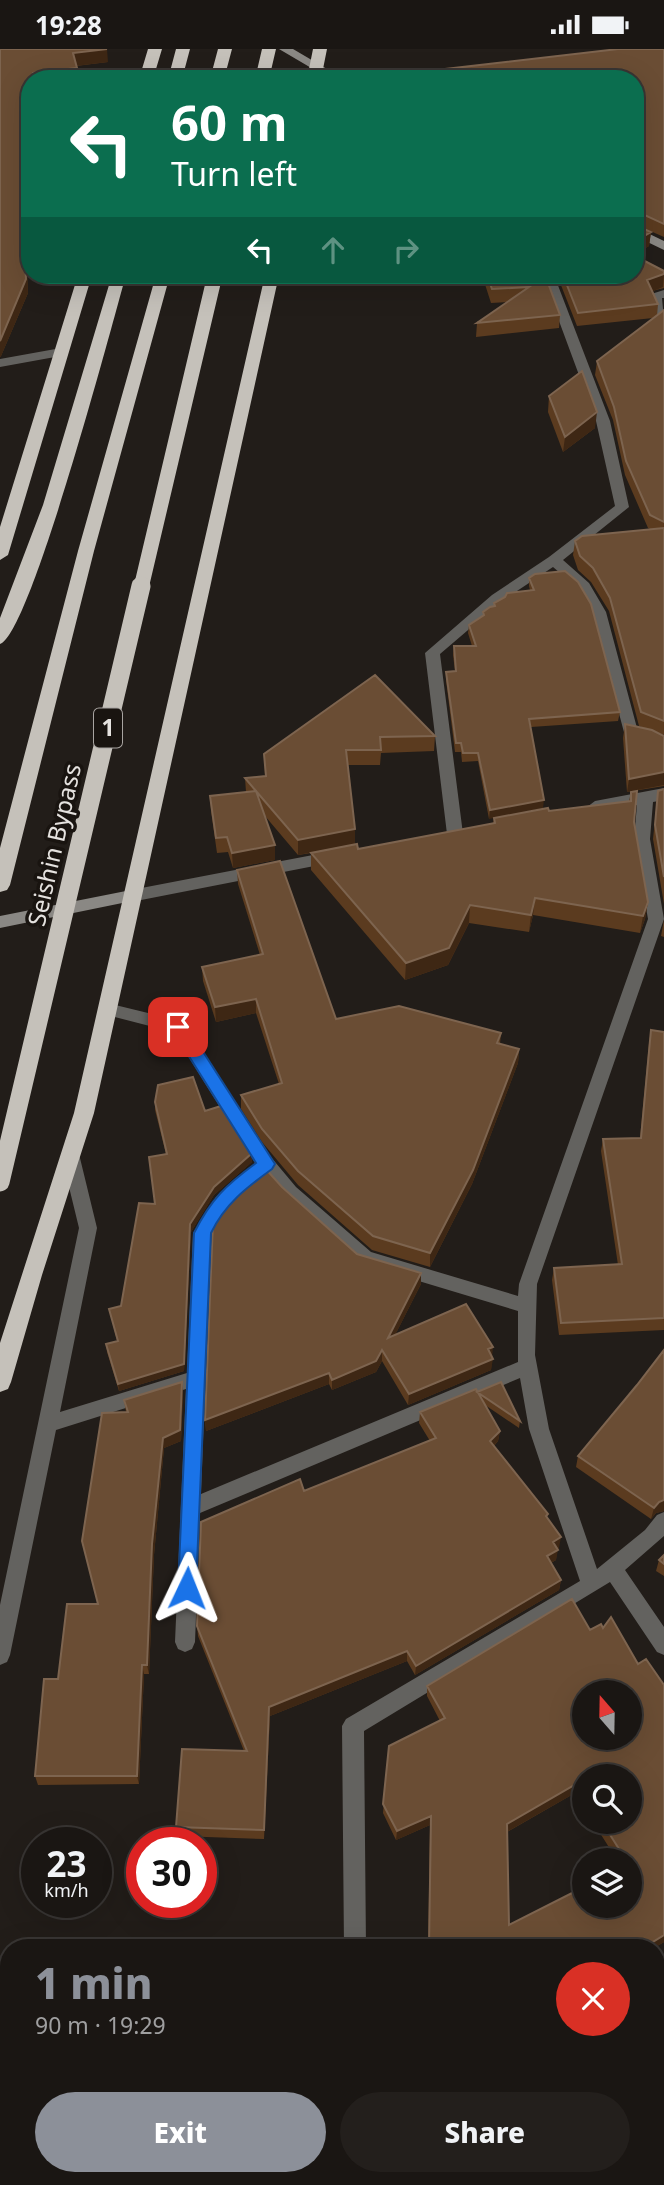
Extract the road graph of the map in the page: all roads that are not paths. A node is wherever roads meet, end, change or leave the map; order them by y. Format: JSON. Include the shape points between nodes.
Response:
{"nodes":[{"id":1,"x":155,"y":49,"type":"edge"},
{"id":2,"x":183,"y":49,"type":"edge"},
{"id":3,"x":225,"y":49,"type":"edge"},
{"id":4,"x":269,"y":49,"type":"edge"},
{"id":5,"x":285,"y":49,"type":"edge"},
{"id":6,"x":320,"y":49,"type":"edge"},
{"id":7,"x":149,"y":70,"type":"edge"},
{"id":8,"x":177,"y":70,"type":"edge"},
{"id":9,"x":219,"y":70,"type":"edge"},
{"id":10,"x":264,"y":70,"type":"edge"},
{"id":11,"x":311,"y":70,"type":"edge"},
{"id":12,"x":316,"y":70,"type":"edge"},
{"id":13,"x":644,"y":236,"type":"edge"},
{"id":14,"x":664,"y":246,"type":"edge"},
{"id":15,"x":82,"y":284,"type":"edge"},
{"id":16,"x":116,"y":284,"type":"edge"},
{"id":17,"x":160,"y":284,"type":"edge"},
{"id":18,"x":213,"y":284,"type":"edge"},
{"id":19,"x":270,"y":284,"type":"edge"},
{"id":20,"x":551,"y":284,"type":"edge"},
{"id":21,"x":664,"y":293,"type":"edge"},
{"id":22,"x":664,"y":316,"type":"edge"},
{"id":23,"x":61,"y":352,"type":"junction"},
{"id":24,"x":0,"y":363,"type":"edge"},
{"id":25,"x":0,"y":555,"type":"edge"},
{"id":26,"x":554,"y":560,"type":"junction"},
{"id":27,"x":0,"y":638,"type":"edge"},
{"id":28,"x":664,"y":743,"type":"edge"},
{"id":29,"x":655,"y":795,"type":"edge"},
{"id":30,"x":578,"y":810,"type":"edge"},
{"id":31,"x":455,"y":834,"type":"edge"},
{"id":32,"x":347,"y":855,"type":"edge"},
{"id":33,"x":0,"y":885,"type":"edge"},
{"id":34,"x":131,"y":896,"type":"junction"},
{"id":35,"x":0,"y":922,"type":"edge"},
{"id":36,"x":107,"y":1010,"type":"junction"},
{"id":37,"x":70,"y":1154,"type":"junction"},
{"id":38,"x":267,"y":1164,"type":"junction"},
{"id":39,"x":0,"y":1182,"type":"edge"},
{"id":40,"x":527,"y":1306,"type":"junction"},
{"id":41,"x":528,"y":1366,"type":"junction"},
{"id":42,"x":196,"y":1378,"type":"junction"},
{"id":43,"x":0,"y":1382,"type":"edge"},
{"id":44,"x":48,"y":1424,"type":"junction"},
{"id":45,"x":190,"y":1508,"type":"junction"},
{"id":46,"x":664,"y":1521,"type":"edge"},
{"id":47,"x":613,"y":1569,"type":"junction"},
{"id":48,"x":592,"y":1585,"type":"junction"},
{"id":49,"x":185,"y":1642,"type":"dead end"},
{"id":50,"x":664,"y":1644,"type":"edge"},
{"id":51,"x":0,"y":1655,"type":"edge"},
{"id":52,"x":355,"y":1939,"type":"edge"}],
"edges":[{"from":1,"to":7,"type":"highway"},
{"from":2,"to":8,"type":"highway"},
{"from":3,"to":9,"type":"highway"},
{"from":4,"to":10,"type":"highway"},
{"from":5,"to":11,"type":"street"},
{"from":6,"to":12,"type":"highway"},
{"from":13,"to":14,"type":"street"},
{"from":15,"to":23,"type":"highway"},
{"from":16,"to":27,"type":"highway","via":[[70,449]]},
{"from":17,"to":33,"type":"highway","name":"Seishin Bypass"},
{"from":18,"to":39,"type":"highway","name":"Seishin Bypass","number":"1","bridge":true},
{"from":19,"to":34,"type":"highway"},
{"from":20,"to":26,"type":"street","via":[[603,421],[622,507]]},
{"from":21,"to":22,"type":"street","via":[[654,295]]},
{"from":23,"to":24,"type":"street"},
{"from":23,"to":25,"type":"highway"},
{"from":26,"to":28,"type":"street","via":[[584,586],[599,612],[630,732]]},
{"from":26,"to":31,"type":"street","via":[[497,598],[432,653]]},
{"from":29,"to":30,"type":"street"},
{"from":29,"to":40,"type":"street","via":[[642,839],[656,919],[528,1284]]},
{"from":32,"to":34,"type":"street"},
{"from":34,"to":35,"type":"street"},
{"from":34,"to":36,"type":"highway"},
{"from":36,"to":37,"type":"highway"},
{"from":36,"to":38,"type":"street","via":[[178,1027]]},
{"from":37,"to":43,"type":"highway"},
{"from":37,"to":44,"type":"street","via":[[88,1228]]},
{"from":38,"to":40,"type":"street","via":[[290,1192],[365,1258]]},
{"from":38,"to":42,"type":"street","via":[[230,1191],[202,1233]]},
{"from":40,"to":41,"type":"street"},
{"from":41,"to":45,"type":"street"},
{"from":41,"to":48,"type":"street","via":[[539,1429]]},
{"from":42,"to":44,"type":"street"},
{"from":42,"to":45,"type":"street"},
{"from":44,"to":51,"type":"street"},
{"from":45,"to":49,"type":"street"},
{"from":46,"to":47,"type":"street"},
{"from":47,"to":48,"type":"street"},
{"from":47,"to":50,"type":"street"},
{"from":48,"to":52,"type":"street","via":[[353,1726]]}]}
